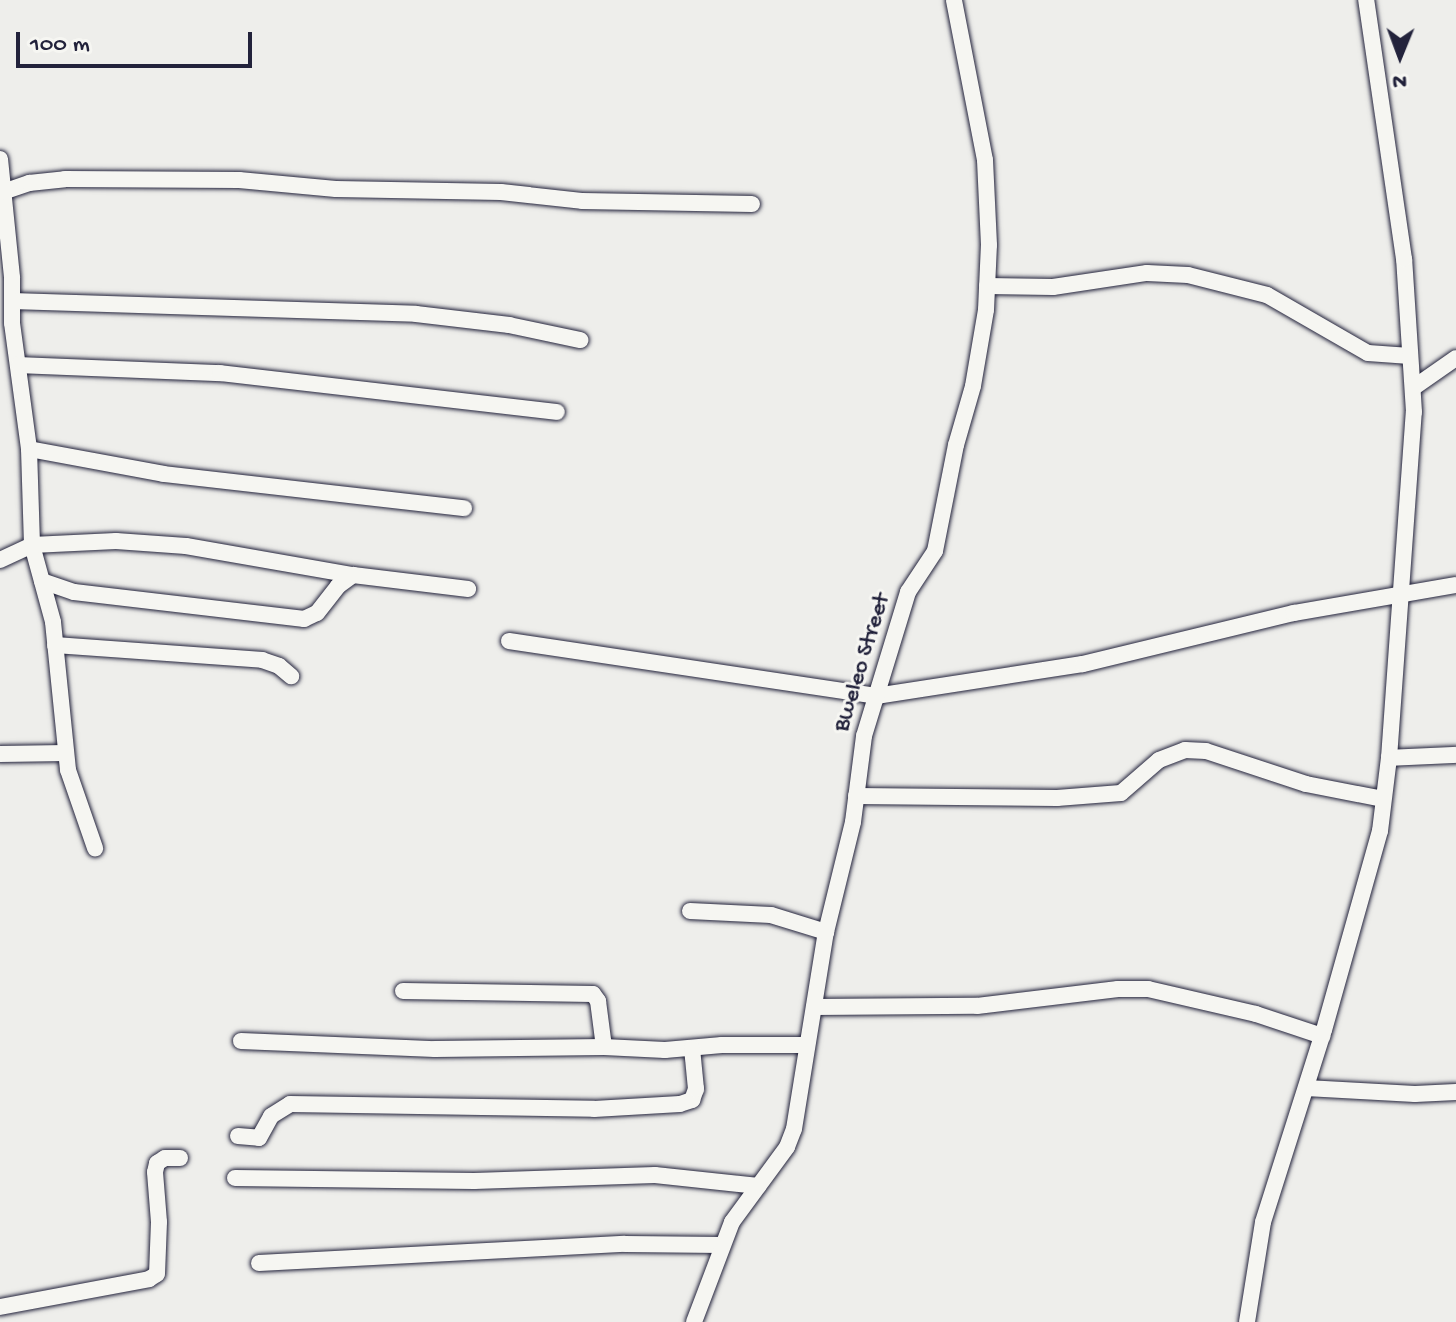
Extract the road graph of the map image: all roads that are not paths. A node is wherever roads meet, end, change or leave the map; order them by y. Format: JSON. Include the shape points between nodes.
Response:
{"nodes":[{"id":1,"x":954,"y":0,"type":"edge"},
{"id":2,"x":1366,"y":0,"type":"edge"},
{"id":3,"x":0,"y":159,"type":"edge"},
{"id":4,"x":3,"y":192,"type":"junction"},
{"id":5,"x":752,"y":204,"type":"dead end"},
{"id":6,"x":6,"y":280,"type":"edge"},
{"id":7,"x":987,"y":286,"type":"junction"},
{"id":8,"x":12,"y":301,"type":"junction"},
{"id":9,"x":580,"y":340,"type":"dead end"},
{"id":10,"x":7,"y":341,"type":"edge"},
{"id":11,"x":1410,"y":356,"type":"junction"},
{"id":12,"x":1456,"y":358,"type":"edge"},
{"id":13,"x":19,"y":365,"type":"junction"},
{"id":14,"x":1413,"y":388,"type":"junction"},
{"id":15,"x":557,"y":412,"type":"dead end"},
{"id":16,"x":29,"y":449,"type":"junction"},
{"id":17,"x":464,"y":508,"type":"dead end"},
{"id":18,"x":32,"y":545,"type":"junction"},
{"id":19,"x":0,"y":560,"type":"edge"},
{"id":20,"x":353,"y":575,"type":"junction"},
{"id":21,"x":42,"y":581,"type":"junction"},
{"id":22,"x":1456,"y":585,"type":"edge"},
{"id":23,"x":468,"y":589,"type":"dead end"},
{"id":24,"x":1399,"y":597,"type":"junction"},
{"id":25,"x":509,"y":641,"type":"dead end"},
{"id":26,"x":55,"y":645,"type":"junction"},
{"id":27,"x":291,"y":676,"type":"dead end"},
{"id":28,"x":876,"y":696,"type":"junction"},
{"id":29,"x":66,"y":753,"type":"junction"},
{"id":30,"x":0,"y":754,"type":"edge"},
{"id":31,"x":1456,"y":755,"type":"edge"},
{"id":32,"x":1389,"y":758,"type":"junction"},
{"id":33,"x":856,"y":796,"type":"junction"},
{"id":34,"x":1383,"y":799,"type":"junction"},
{"id":35,"x":95,"y":848,"type":"dead end"},
{"id":36,"x":690,"y":911,"type":"dead end"},
{"id":37,"x":826,"y":932,"type":"junction"},
{"id":38,"x":403,"y":991,"type":"dead end"},
{"id":39,"x":814,"y":1007,"type":"junction"},
{"id":40,"x":1322,"y":1036,"type":"junction"},
{"id":41,"x":241,"y":1041,"type":"dead end"},
{"id":42,"x":807,"y":1045,"type":"junction"},
{"id":43,"x":604,"y":1047,"type":"junction"},
{"id":44,"x":692,"y":1048,"type":"junction"},
{"id":45,"x":1306,"y":1088,"type":"junction"},
{"id":46,"x":1456,"y":1092,"type":"edge"},
{"id":47,"x":238,"y":1136,"type":"dead end"},
{"id":48,"x":180,"y":1158,"type":"dead end"},
{"id":49,"x":235,"y":1178,"type":"dead end"},
{"id":50,"x":758,"y":1186,"type":"junction"},
{"id":51,"x":722,"y":1245,"type":"junction"},
{"id":52,"x":259,"y":1263,"type":"dead end"},
{"id":53,"x":0,"y":1307,"type":"edge"},
{"id":54,"x":694,"y":1322,"type":"edge"},
{"id":55,"x":1247,"y":1322,"type":"edge"}],
"edges":[{"from":1,"to":7,"type":"street","name":"Bweleo Street","via":[[985,160]]},
{"from":2,"to":11,"type":"street","via":[[1404,259]]},
{"from":3,"to":4,"type":"street"},
{"from":4,"to":5,"type":"street","via":[[65,179],[226,179],[582,201]]},
{"from":4,"to":6,"type":"street"},
{"from":6,"to":8,"type":"street"},
{"from":7,"to":11,"type":"street","via":[[1053,287],[1147,273],[1188,275],[1267,295],[1368,353]]},
{"from":7,"to":28,"type":"street","name":"Bweleo Street","via":[[973,386],[935,551],[908,592]]},
{"from":8,"to":9,"type":"street","via":[[416,314]]},
{"from":8,"to":10,"type":"street"},
{"from":10,"to":13,"type":"street"},
{"from":11,"to":14,"type":"street"},
{"from":12,"to":14,"type":"street"},
{"from":13,"to":15,"type":"street","via":[[220,373]]},
{"from":13,"to":16,"type":"street"},
{"from":14,"to":24,"type":"street"},
{"from":16,"to":17,"type":"street","via":[[164,474]]},
{"from":16,"to":18,"type":"street"},
{"from":18,"to":19,"type":"street"},
{"from":18,"to":20,"type":"street","via":[[104,541],[186,546]]},
{"from":18,"to":21,"type":"street"},
{"from":20,"to":21,"type":"street","via":[[317,613],[304,619],[74,592]]},
{"from":20,"to":23,"type":"street"},
{"from":21,"to":26,"type":"street"},
{"from":22,"to":24,"type":"street"},
{"from":24,"to":28,"type":"street","via":[[1294,613],[1083,664]]},
{"from":24,"to":32,"type":"street"},
{"from":25,"to":28,"type":"street"},
{"from":26,"to":27,"type":"street","via":[[262,660]]},
{"from":26,"to":29,"type":"street"},
{"from":28,"to":33,"type":"street","name":"Bweleo Street"},
{"from":29,"to":30,"type":"street"},
{"from":29,"to":35,"type":"street"},
{"from":31,"to":32,"type":"street"},
{"from":32,"to":34,"type":"street"},
{"from":33,"to":34,"type":"street","via":[[1106,796],[1121,793],[1159,760],[1185,750],[1206,751],[1306,784]]},
{"from":33,"to":37,"type":"street","name":"Bweleo Street"},
{"from":34,"to":40,"type":"street","via":[[1380,831]]},
{"from":36,"to":37,"type":"street","via":[[771,915]]},
{"from":37,"to":39,"type":"street","name":"Bweleo Street"},
{"from":38,"to":43,"type":"street","via":[[593,994]]},
{"from":39,"to":40,"type":"street","via":[[977,1006],[1148,989]]},
{"from":39,"to":42,"type":"street","name":"Bweleo Street"},
{"from":40,"to":45,"type":"street"},
{"from":41,"to":43,"type":"street","via":[[435,1049]]},
{"from":42,"to":44,"type":"street"},
{"from":42,"to":50,"type":"street","name":"Bweleo Street","via":[[794,1129]]},
{"from":43,"to":44,"type":"street"},
{"from":44,"to":47,"type":"street","via":[[696,1089],[692,1100],[680,1104],[594,1109],[290,1104],[271,1116],[259,1138]]},
{"from":45,"to":46,"type":"street"},
{"from":45,"to":55,"type":"street","via":[[1263,1222]]},
{"from":48,"to":53,"type":"street","via":[[165,1158],[155,1172],[157,1274]]},
{"from":49,"to":50,"type":"street","via":[[474,1181],[655,1175]]},
{"from":50,"to":51,"type":"street","name":"Bweleo Street"},
{"from":51,"to":52,"type":"street","via":[[625,1244]]},
{"from":51,"to":54,"type":"street","name":"Bweleo Street"}]}
